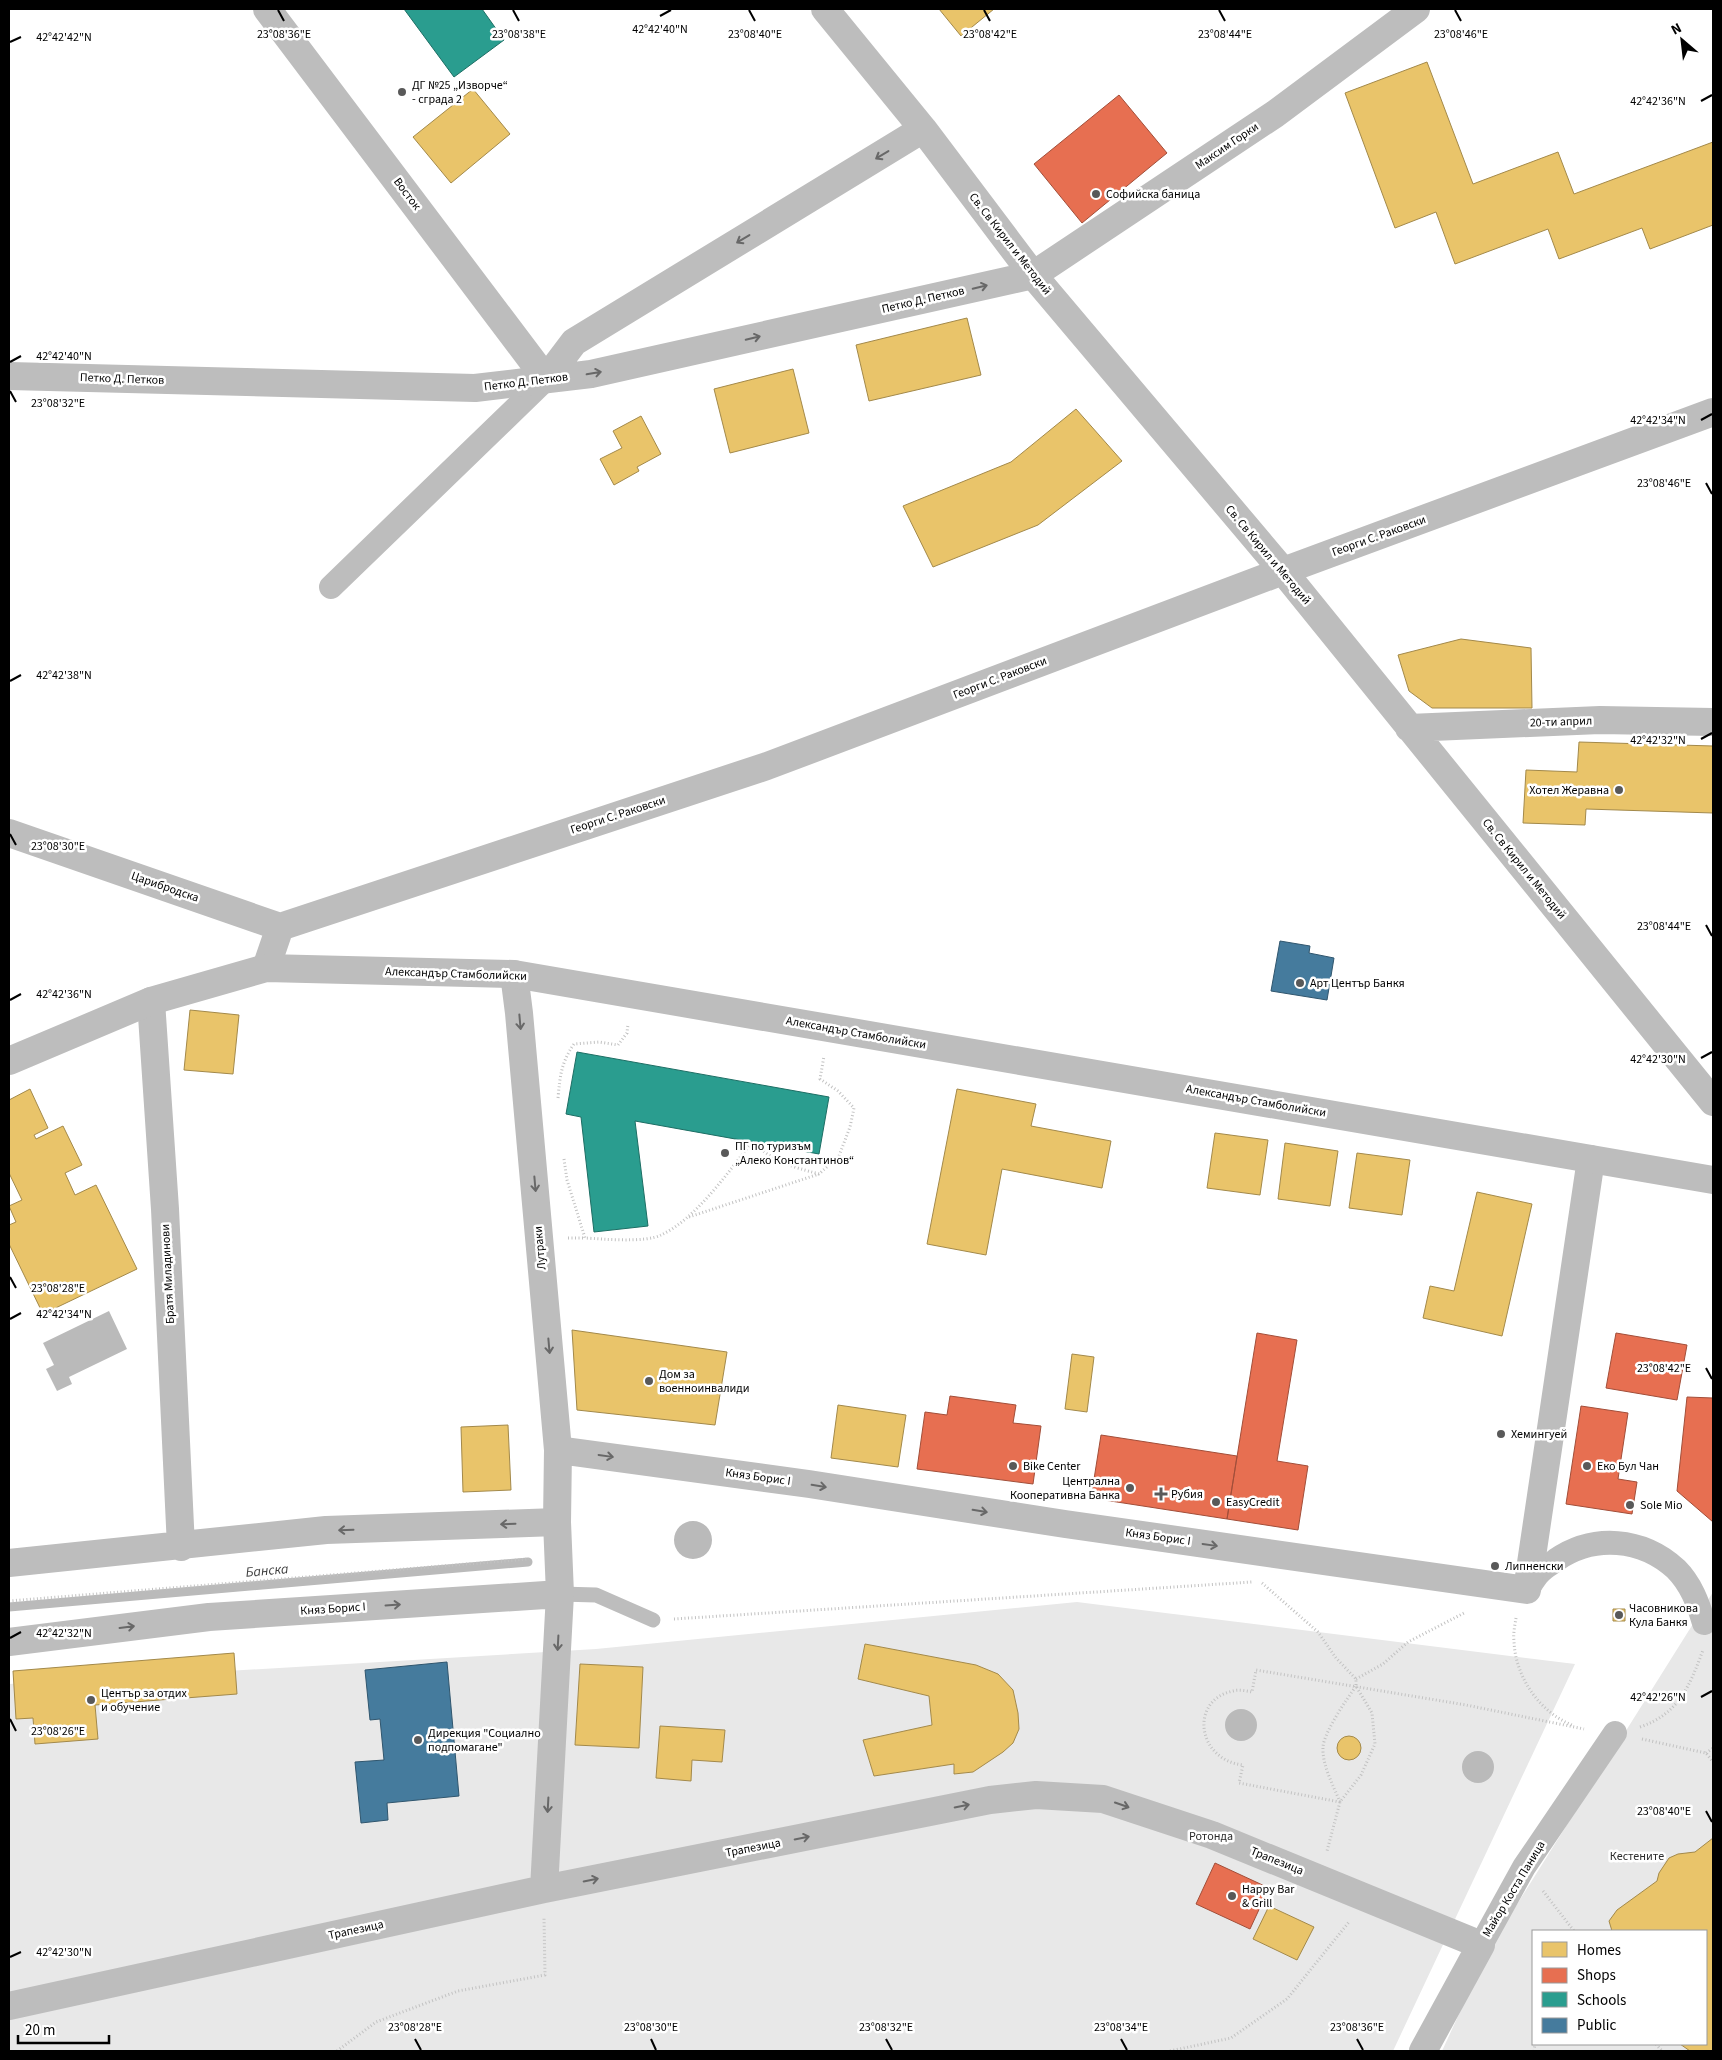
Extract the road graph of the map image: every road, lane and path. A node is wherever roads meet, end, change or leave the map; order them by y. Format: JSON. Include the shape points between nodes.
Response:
{"nodes":[{"id":1,"x":267,"y":9,"type":"edge"},
{"id":2,"x":825,"y":9,"type":"edge"},
{"id":3,"x":1416,"y":9,"type":"edge"},
{"id":4,"x":923,"y":129,"type":"junction"},
{"id":5,"x":1033,"y":276,"type":"junction"},
{"id":6,"x":9,"y":376,"type":"edge"},
{"id":7,"x":546,"y":379,"type":"junction"},
{"id":8,"x":1713,"y":412,"type":"edge"},
{"id":9,"x":1283,"y":572,"type":"junction"},
{"id":10,"x":331,"y":587,"type":"dead end"},
{"id":11,"x":1713,"y":722,"type":"edge"},
{"id":12,"x":1409,"y":728,"type":"junction"},
{"id":13,"x":9,"y":833,"type":"edge"},
{"id":14,"x":280,"y":927,"type":"junction"},
{"id":15,"x":266,"y":968,"type":"junction"},
{"id":16,"x":514,"y":974,"type":"junction"},
{"id":17,"x":151,"y":1001,"type":"junction"},
{"id":18,"x":629,"y":1018,"type":"dead end"},
{"id":19,"x":825,"y":1054,"type":"dead end"},
{"id":20,"x":9,"y":1061,"type":"edge"},
{"id":21,"x":558,"y":1102,"type":"dead end"},
{"id":22,"x":1713,"y":1102,"type":"edge"},
{"id":23,"x":563,"y":1154,"type":"dead end"},
{"id":24,"x":1590,"y":1159,"type":"junction"},
{"id":25,"x":819,"y":1174,"type":"junction"},
{"id":26,"x":1713,"y":1180,"type":"edge"},
{"id":27,"x":687,"y":1217,"type":"junction"},
{"id":28,"x":558,"y":1450,"type":"junction"},
{"id":29,"x":557,"y":1522,"type":"junction"},
{"id":30,"x":181,"y":1547,"type":"junction"},
{"id":31,"x":534,"y":1558,"type":"dead end"},
{"id":32,"x":9,"y":1563,"type":"edge"},
{"id":33,"x":1527,"y":1590,"type":"junction"},
{"id":34,"x":560,"y":1594,"type":"junction"},
{"id":35,"x":9,"y":1601,"type":"edge"},
{"id":36,"x":1469,"y":1610,"type":"dead end"},
{"id":37,"x":653,"y":1620,"type":"joint"},
{"id":38,"x":1704,"y":1623,"type":"joint"},
{"id":39,"x":9,"y":1642,"type":"edge"},
{"id":40,"x":1356,"y":1679,"type":"junction"},
{"id":41,"x":1356,"y":1686,"type":"junction"},
{"id":42,"x":1615,"y":1732,"type":"junction"},
{"id":43,"x":1713,"y":1748,"type":"edge"},
{"id":44,"x":1706,"y":1754,"type":"junction"},
{"id":45,"x":1713,"y":1762,"type":"edge"},
{"id":46,"x":1340,"y":1802,"type":"junction"},
{"id":47,"x":1524,"y":1867,"type":"junction"},
{"id":48,"x":1320,"y":1879,"type":"junction"},
{"id":49,"x":544,"y":1889,"type":"junction"},
{"id":50,"x":1368,"y":1898,"type":"junction"},
{"id":51,"x":1573,"y":1930,"type":"edge"},
{"id":52,"x":1481,"y":1945,"type":"junction"},
{"id":53,"x":9,"y":2006,"type":"edge"},
{"id":54,"x":336,"y":2051,"type":"edge"},
{"id":55,"x":1170,"y":2051,"type":"edge"},
{"id":56,"x":1423,"y":2051,"type":"edge"}],
"edges":[{"from":1,"to":7,"type":"street","name":"Восток"},
{"from":2,"to":4,"type":"street","name":"Св. Св Кирил и Методий"},
{"from":3,"to":5,"type":"street","name":"Максим Горки","via":[[1275,114]]},
{"from":4,"to":5,"type":"street","name":"Св. Св Кирил и Методий"},
{"from":4,"to":7,"type":"street","one_way":true,"via":[[574,342]]},
{"from":7,"to":5,"type":"street","name":"Петко Д. Петков","one_way":true,"via":[[591,374]]},
{"from":5,"to":9,"type":"street","name":"Св. Св Кирил и Методий"},
{"from":6,"to":7,"type":"street","name":"Петко Д. Петков","via":[[475,388]]},
{"from":7,"to":10,"type":"street"},
{"from":8,"to":9,"type":"street","name":"Георги С. Раковски"},
{"from":9,"to":12,"type":"street","name":"Св. Св Кирил и Методий"},
{"from":9,"to":14,"type":"street","name":"Георги С. Раковски","via":[[767,766]]},
{"from":11,"to":12,"type":"street","name":"20-ти април","via":[[1600,720]]},
{"from":12,"to":22,"type":"street","name":"Св. Св Кирил и Методий"},
{"from":13,"to":14,"type":"street","name":"Царибродска"},
{"from":14,"to":15,"type":"street"},
{"from":15,"to":16,"type":"street","name":"Александър Стамболийски"},
{"from":15,"to":17,"type":"street","name":"Александър Стамболийски"},
{"from":16,"to":24,"type":"street","name":"Александър Стамболийски"},
{"from":16,"to":28,"type":"street","name":"Лутраки","one_way":true},
{"from":17,"to":20,"type":"street","name":"Александър Стамболийски"},
{"from":17,"to":30,"type":"street","name":"Братя Миладинови","via":[[165,1210]]},
{"from":18,"to":21,"type":"path","via":[[627,1033],[618,1045],[599,1042],[574,1044],[564,1059]]},
{"from":19,"to":25,"type":"path","via":[[820,1079],[838,1091],[854,1108],[839,1156]]},
{"from":23,"to":27,"type":"path","via":[[584,1238],[624,1240],[660,1236]]},
{"from":24,"to":26,"type":"street","name":"Александър Стамболийски"},
{"from":24,"to":33,"type":"street"},
{"from":25,"to":27,"type":"path"},
{"from":25,"to":27,"type":"path","via":[[784,1164],[752,1142]]},
{"from":28,"to":29,"type":"street","name":"Лутраки"},
{"from":28,"to":33,"type":"street","name":"Княз Борис I","one_way":true},
{"from":29,"to":30,"type":"street","one_way":true,"via":[[326,1530]]},
{"from":29,"to":34,"type":"street","name":"Лутраки"},
{"from":30,"to":32,"type":"street"},
{"from":31,"to":35,"type":"path"},
{"from":33,"to":38,"type":"street","via":[[1541,1571],[1562,1556],[1588,1544],[1632,1545],[1658,1555],[1677,1570],[1691,1589]]},
{"from":33,"to":41,"type":"path","via":[[1516,1618],[1514,1640],[1525,1682],[1537,1700],[1554,1715],[1587,1730]]},
{"from":34,"to":37,"type":"lane","name":"Княз Борис I","via":[[596,1595]]},
{"from":39,"to":34,"type":"street","name":"Княз Борис I","one_way":true,"via":[[209,1617]]},
{"from":34,"to":49,"type":"street","name":"Лутраки","one_way":true},
{"from":36,"to":40,"type":"path","via":[[1408,1642],[1383,1664]]},
{"from":37,"to":40,"type":"path","via":[[1260,1582],[1318,1632]]},
{"from":38,"to":42,"type":"path","via":[[1704,1648],[1683,1697],[1670,1710],[1643,1726]]},
{"from":40,"to":41,"type":"path"},
{"from":41,"to":46,"type":"path","via":[[1336,1715],[1323,1746],[1328,1774]]},
{"from":41,"to":46,"type":"path","via":[[1372,1713],[1375,1744],[1361,1775]]},
{"from":41,"to":46,"type":"path","via":[[1256,1670],[1252,1692],[1235,1690],[1223,1693],[1205,1718],[1205,1737],[1211,1749],[1222,1758],[1243,1765],[1238,1784]]},
{"from":42,"to":44,"type":"path"},
{"from":42,"to":47,"type":"street","name":"Майор Коста Паница"},
{"from":43,"to":44,"type":"path"},
{"from":44,"to":45,"type":"path"},
{"from":46,"to":48,"type":"path"},
{"from":47,"to":51,"type":"path"},
{"from":47,"to":52,"type":"street","name":"Майор Коста Паница"},
{"from":49,"to":48,"type":"street","name":"Трапезица","one_way":true,"via":[[990,1800],[1036,1795],[1103,1798],[1212,1835]]},
{"from":48,"to":50,"type":"street","name":"Трапезица"},
{"from":49,"to":53,"type":"street","name":"Трапезица"},
{"from":49,"to":54,"type":"path","via":[[545,1975],[458,1991],[376,2022]]},
{"from":50,"to":52,"type":"street","name":"Трапезица"},
{"from":50,"to":55,"type":"path","via":[[1287,1999],[1230,2038]]},
{"from":52,"to":56,"type":"street","name":"Майор Коста Паница"}]}
